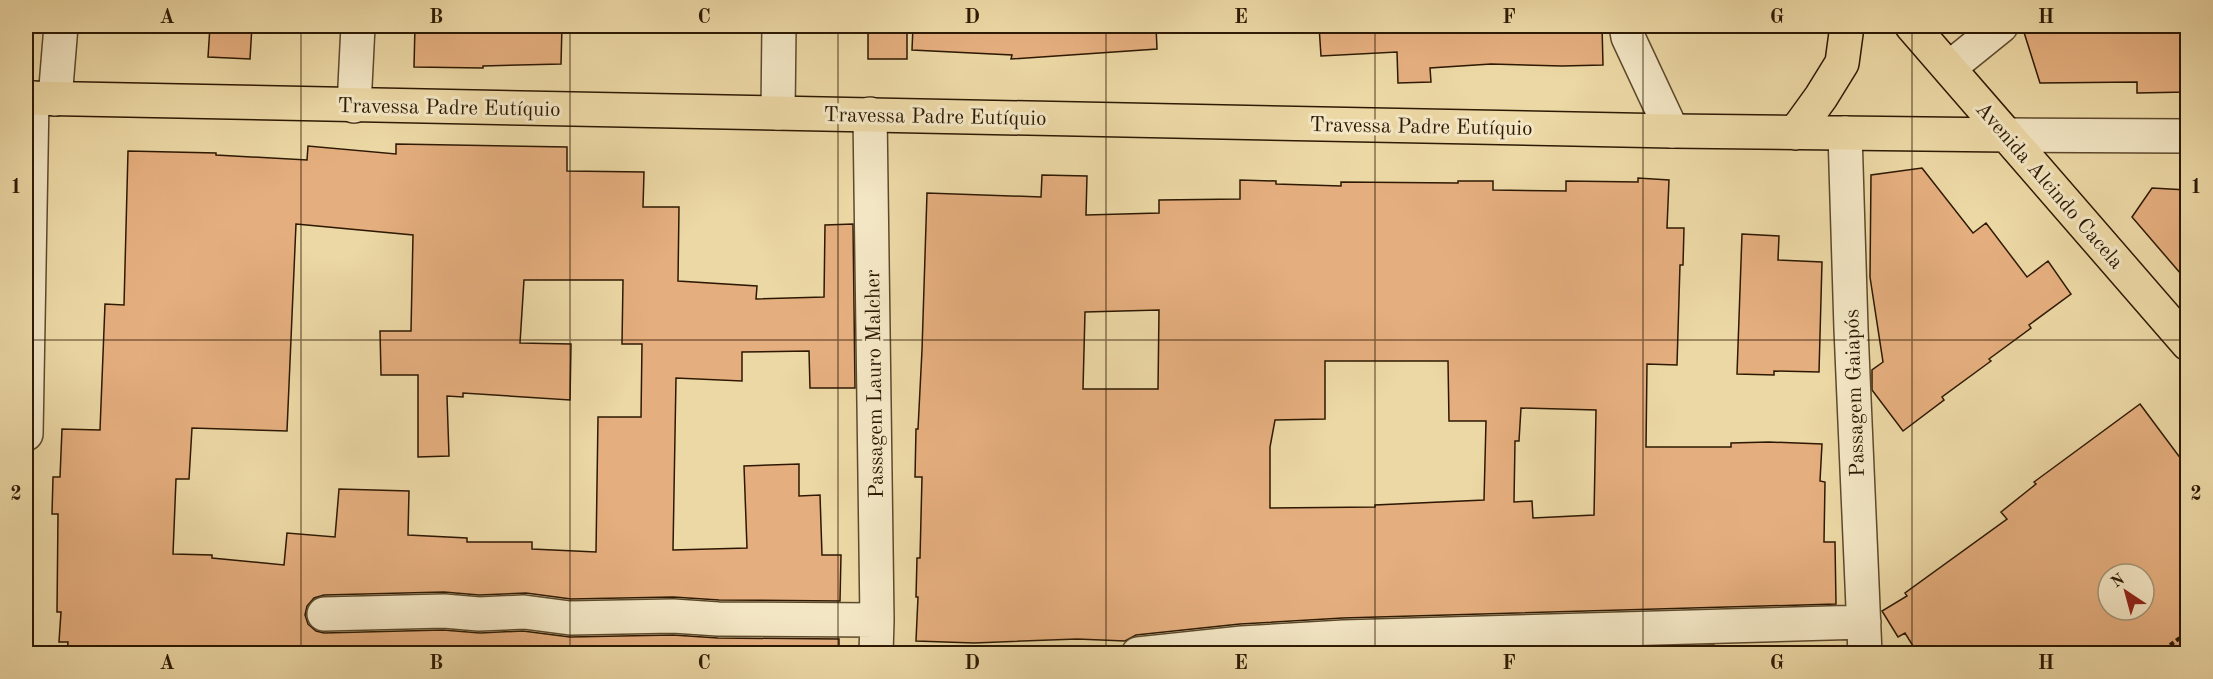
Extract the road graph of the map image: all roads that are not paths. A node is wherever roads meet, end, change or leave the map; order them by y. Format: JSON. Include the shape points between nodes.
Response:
{"nodes":[{"id":1,"x":61,"y":26,"type":"edge"},
{"id":2,"x":358,"y":26,"type":"edge"},
{"id":3,"x":779,"y":26,"type":"edge"},
{"id":4,"x":1626,"y":26,"type":"edge"},
{"id":5,"x":1847,"y":26,"type":"edge"},
{"id":6,"x":1911,"y":26,"type":"edge"},
{"id":7,"x":2001,"y":26,"type":"edge"},
{"id":8,"x":1948,"y":68,"type":"junction"},
{"id":9,"x":37,"y":98,"type":"edge"},
{"id":10,"x":354,"y":106,"type":"junction"},
{"id":11,"x":778,"y":113,"type":"junction"},
{"id":12,"x":870,"y":114,"type":"junction"},
{"id":13,"x":1672,"y":131,"type":"junction"},
{"id":14,"x":1795,"y":133,"type":"junction"},
{"id":15,"x":1845,"y":133,"type":"junction"},
{"id":16,"x":2007,"y":135,"type":"junction"},
{"id":17,"x":2187,"y":136,"type":"edge"},
{"id":18,"x":2187,"y":344,"type":"edge"},
{"id":19,"x":26,"y":434,"type":"edge"},
{"id":20,"x":324,"y":614,"type":"dead end"},
{"id":21,"x":877,"y":620,"type":"junction"},
{"id":22,"x":1864,"y":638,"type":"edge"},
{"id":23,"x":876,"y":654,"type":"edge"},
{"id":24,"x":1138,"y":654,"type":"edge"}],
"edges":[{"from":1,"to":9,"type":"street"},
{"from":2,"to":10,"type":"street"},
{"from":3,"to":11,"type":"street"},
{"from":4,"to":13,"type":"street"},
{"from":5,"to":14,"type":"main road","via":[[1842,63]]},
{"from":6,"to":8,"type":"main road","name":"Avenida Alcindo Cacela"},
{"from":7,"to":8,"type":"street"},
{"from":8,"to":16,"type":"main road","name":"Avenida Alcindo Cacela"},
{"from":9,"to":10,"type":"main road","name":"Travessa Padre Eutíquio"},
{"from":9,"to":19,"type":"street"},
{"from":10,"to":11,"type":"main road","name":"Travessa Padre Eutíquio"},
{"from":11,"to":12,"type":"main road","name":"Travessa Padre Eutíquio"},
{"from":12,"to":13,"type":"main road","name":"Travessa Padre Eutíquio"},
{"from":12,"to":21,"type":"street","name":"Passagem Lauro Malcher"},
{"from":13,"to":14,"type":"main road","name":"Travessa Padre Eutíquio"},
{"from":14,"to":15,"type":"main road","name":"Travessa Padre Eutíquio"},
{"from":15,"to":16,"type":"main road","name":"Travessa Padre Eutíquio"},
{"from":15,"to":22,"type":"street","name":"Passagem Gaiapós"},
{"from":16,"to":17,"type":"street"},
{"from":16,"to":18,"type":"main road","name":"Avenida Alcindo Cacela"},
{"from":20,"to":21,"type":"street","via":[[444,611],[524,612],[570,618]]},
{"from":21,"to":23,"type":"street","name":"Passagem Lauro Malcher"},
{"from":22,"to":24,"type":"street","via":[[1344,637]]}]}
